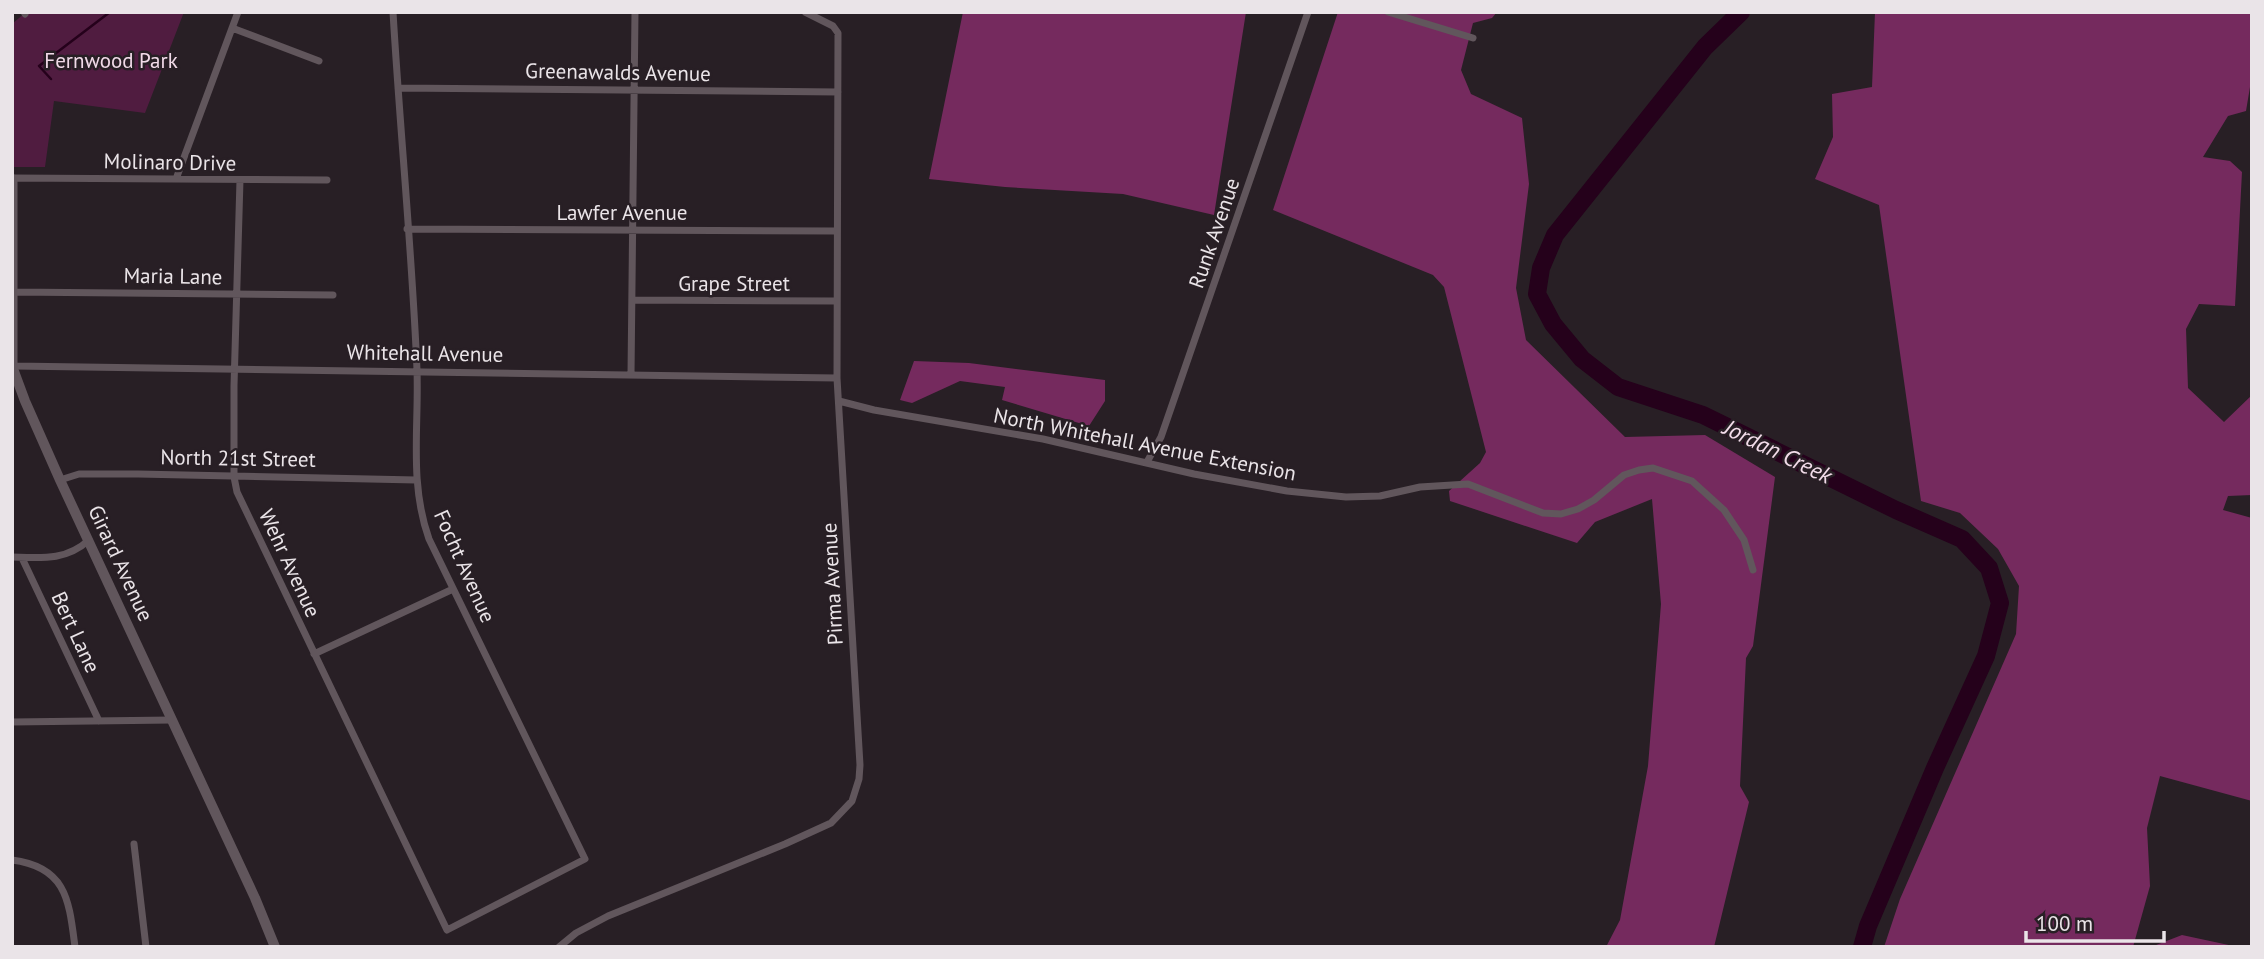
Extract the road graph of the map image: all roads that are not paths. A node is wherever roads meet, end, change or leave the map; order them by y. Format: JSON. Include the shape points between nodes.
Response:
{"nodes":[{"id":1,"x":238,"y":12,"type":"edge"},
{"id":2,"x":393,"y":12,"type":"edge"},
{"id":3,"x":635,"y":12,"type":"edge"},
{"id":4,"x":805,"y":12,"type":"edge"},
{"id":5,"x":1308,"y":12,"type":"edge"},
{"id":6,"x":1388,"y":12,"type":"edge"},
{"id":7,"x":232,"y":28,"type":"junction"},
{"id":8,"x":1473,"y":38,"type":"dead end"},
{"id":9,"x":319,"y":61,"type":"dead end"},
{"id":10,"x":398,"y":88,"type":"junction"},
{"id":11,"x":635,"y":89,"type":"junction"},
{"id":12,"x":838,"y":92,"type":"junction"},
{"id":13,"x":13,"y":178,"type":"edge"},
{"id":14,"x":176,"y":180,"type":"junction"},
{"id":15,"x":240,"y":180,"type":"junction"},
{"id":16,"x":327,"y":180,"type":"dead end"},
{"id":17,"x":407,"y":229,"type":"junction"},
{"id":18,"x":632,"y":229,"type":"junction"},
{"id":19,"x":836,"y":231,"type":"junction"},
{"id":20,"x":13,"y":292,"type":"edge"},
{"id":21,"x":238,"y":294,"type":"junction"},
{"id":22,"x":333,"y":295,"type":"dead end"},
{"id":23,"x":632,"y":300,"type":"junction"},
{"id":24,"x":836,"y":301,"type":"junction"},
{"id":25,"x":13,"y":366,"type":"edge"},
{"id":26,"x":235,"y":369,"type":"junction"},
{"id":27,"x":417,"y":372,"type":"junction"},
{"id":28,"x":631,"y":375,"type":"junction"},
{"id":29,"x":838,"y":378,"type":"junction"},
{"id":30,"x":839,"y":401,"type":"junction"},
{"id":31,"x":1147,"y":463,"type":"junction"},
{"id":32,"x":234,"y":477,"type":"junction"},
{"id":33,"x":60,"y":480,"type":"junction"},
{"id":34,"x":416,"y":480,"type":"junction"},
{"id":35,"x":89,"y":540,"type":"junction"},
{"id":36,"x":12,"y":557,"type":"edge"},
{"id":37,"x":22,"y":558,"type":"junction"},
{"id":38,"x":1753,"y":570,"type":"dead end"},
{"id":39,"x":453,"y":589,"type":"junction"},
{"id":40,"x":314,"y":654,"type":"junction"},
{"id":41,"x":172,"y":720,"type":"junction"},
{"id":42,"x":99,"y":721,"type":"junction"},
{"id":43,"x":12,"y":722,"type":"edge"},
{"id":44,"x":134,"y":844,"type":"dead end"},
{"id":45,"x":12,"y":860,"type":"edge"},
{"id":46,"x":447,"y":930,"type":"joint"},
{"id":47,"x":75,"y":947,"type":"edge"},
{"id":48,"x":146,"y":947,"type":"edge"},
{"id":49,"x":275,"y":947,"type":"edge"},
{"id":50,"x":559,"y":947,"type":"edge"}],
"edges":[{"from":1,"to":7,"type":"street"},
{"from":2,"to":10,"type":"street","name":"Focht Avenue"},
{"from":3,"to":11,"type":"street"},
{"from":4,"to":12,"type":"street","name":"Pirma Avenue","via":[[838,33]]},
{"from":5,"to":31,"type":"street","name":"Runk Avenue","via":[[1161,438]]},
{"from":6,"to":8,"type":"street"},
{"from":7,"to":9,"type":"street"},
{"from":7,"to":14,"type":"street"},
{"from":10,"to":11,"type":"street","name":"Greenawalds Avenue"},
{"from":10,"to":17,"type":"street","name":"Focht Avenue"},
{"from":11,"to":12,"type":"street","name":"Greenawalds Avenue"},
{"from":11,"to":18,"type":"street"},
{"from":12,"to":19,"type":"street","name":"Pirma Avenue"},
{"from":13,"to":14,"type":"street","name":"Molinaro Drive"},
{"from":13,"to":20,"type":"street","name":"Girard Avenue"},
{"from":14,"to":15,"type":"street","name":"Molinaro Drive"},
{"from":15,"to":16,"type":"street","name":"Molinaro Drive"},
{"from":15,"to":21,"type":"street","name":"Wehr Avenue"},
{"from":17,"to":18,"type":"street","name":"Lawfer Avenue"},
{"from":17,"to":27,"type":"street","name":"Focht Avenue"},
{"from":18,"to":19,"type":"street","name":"Lawfer Avenue"},
{"from":18,"to":23,"type":"street"},
{"from":19,"to":24,"type":"street","name":"Pirma Avenue"},
{"from":20,"to":21,"type":"street","name":"Maria Lane"},
{"from":20,"to":25,"type":"street","name":"Girard Avenue"},
{"from":21,"to":22,"type":"street","name":"Maria Lane"},
{"from":21,"to":26,"type":"street","name":"Wehr Avenue"},
{"from":23,"to":24,"type":"street","name":"Grape Street"},
{"from":23,"to":28,"type":"street"},
{"from":24,"to":29,"type":"street","name":"Pirma Avenue"},
{"from":25,"to":26,"type":"street","name":"Whitehall Avenue"},
{"from":25,"to":33,"type":"street","name":"Girard Avenue"},
{"from":26,"to":27,"type":"street","name":"Whitehall Avenue"},
{"from":26,"to":32,"type":"street","name":"Wehr Avenue"},
{"from":27,"to":28,"type":"street","name":"Whitehall Avenue"},
{"from":27,"to":34,"type":"street","name":"Focht Avenue"},
{"from":28,"to":29,"type":"street","name":"Whitehall Avenue"},
{"from":29,"to":30,"type":"street","name":"Pirma Avenue"},
{"from":30,"to":31,"type":"street","name":"North Whitehall Avenue Extension"},
{"from":30,"to":50,"type":"street","name":"Pirma Avenue","via":[[860,765],[852,801],[838,818],[810,833],[608,916]]},
{"from":31,"to":38,"type":"street","name":"North Whitehall Avenue Extension","via":[[1271,489],[1346,497],[1468,484],[1543,513],[1561,514],[1594,500],[1624,475],[1653,468],[1692,481],[1724,510],[1744,540]]},
{"from":32,"to":33,"type":"street","name":"North 21st Street","via":[[79,474]]},
{"from":32,"to":34,"type":"street","name":"North 21st Street"},
{"from":32,"to":40,"type":"street","name":"Wehr Avenue","via":[[259,542]]},
{"from":33,"to":35,"type":"street","name":"Girard Avenue"},
{"from":34,"to":39,"type":"street","name":"Focht Avenue","via":[[423,521]]},
{"from":35,"to":37,"type":"street","via":[[62,556]]},
{"from":35,"to":41,"type":"street","name":"Girard Avenue"},
{"from":36,"to":37,"type":"street"},
{"from":37,"to":42,"type":"street","name":"Bert Lane"},
{"from":39,"to":40,"type":"street"},
{"from":39,"to":46,"type":"street","name":"Focht Avenue","via":[[584,859]]},
{"from":40,"to":46,"type":"street","name":"Wehr Avenue"},
{"from":41,"to":42,"type":"street"},
{"from":41,"to":49,"type":"street","name":"Girard Avenue"},
{"from":42,"to":43,"type":"street"},
{"from":44,"to":48,"type":"street"},
{"from":45,"to":47,"type":"street","via":[[40,867],[63,890]]}]}
